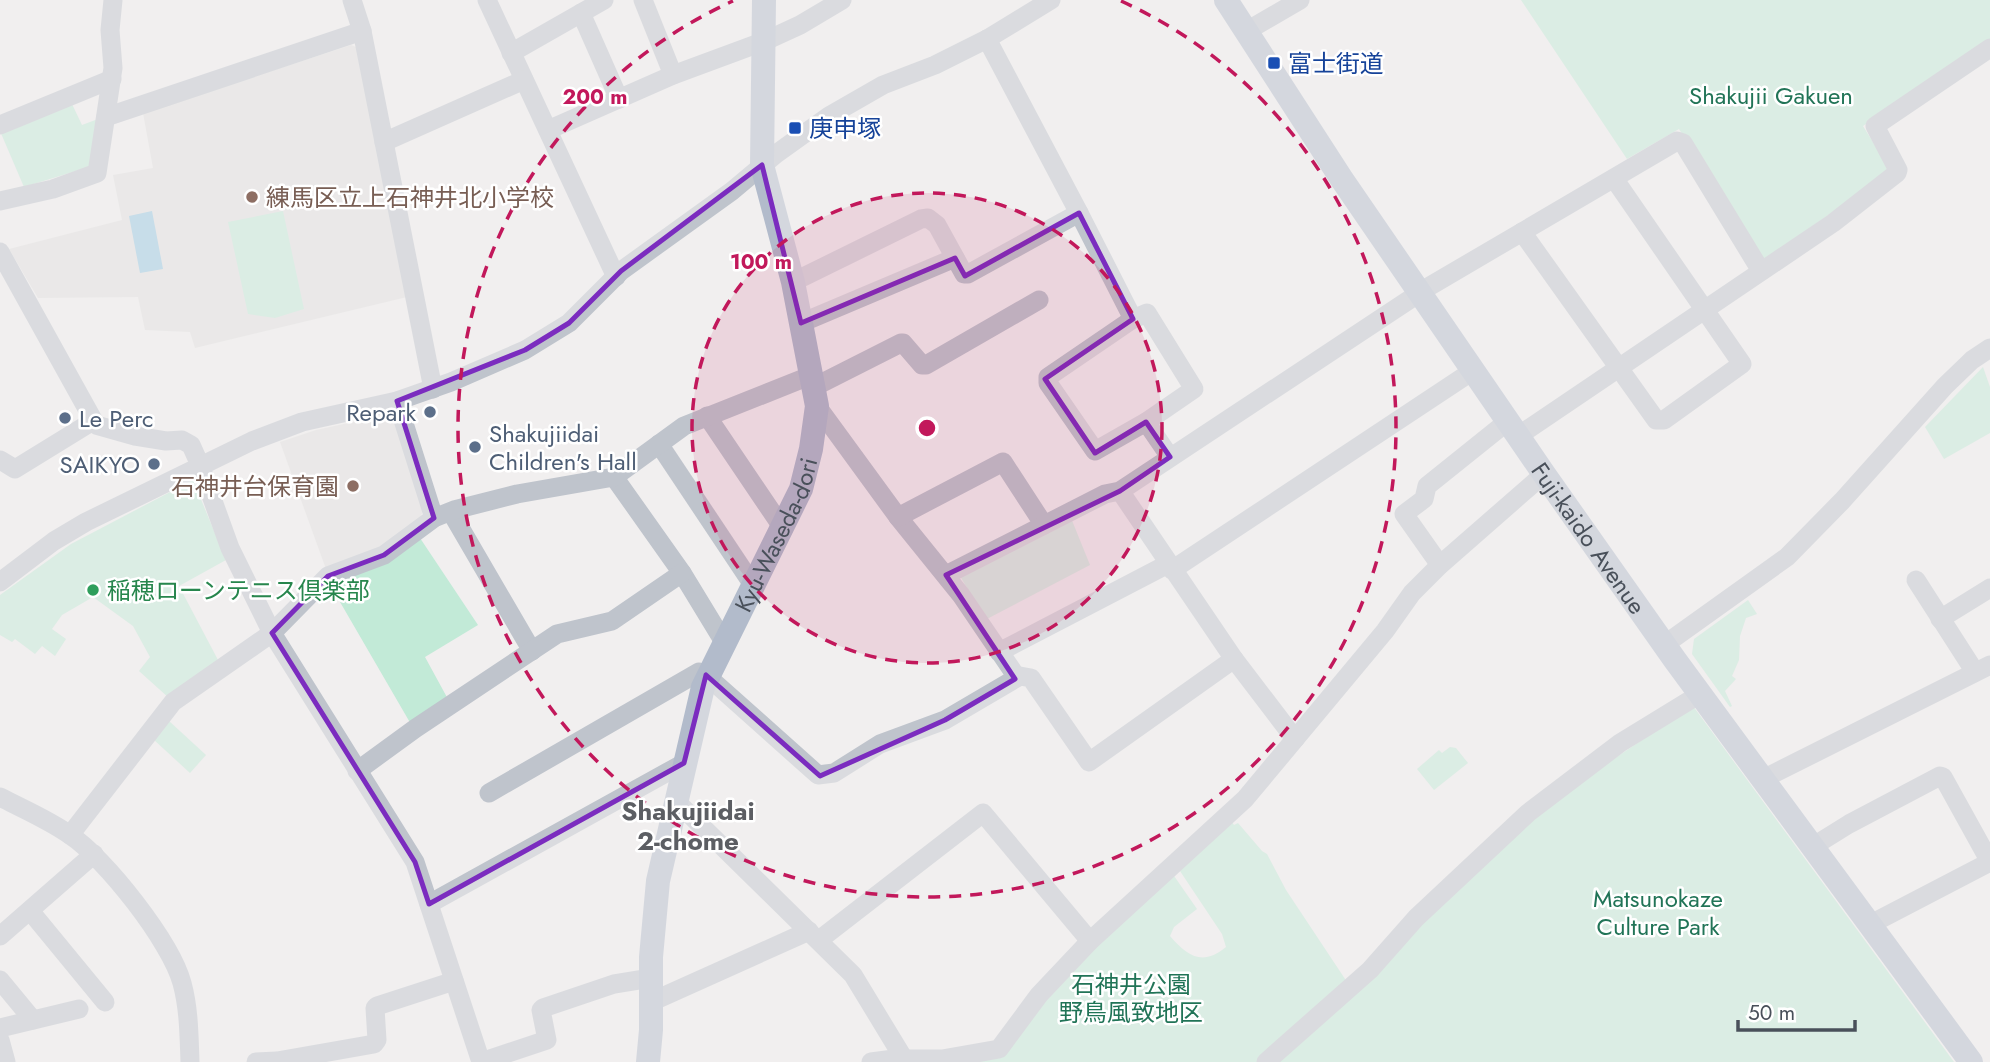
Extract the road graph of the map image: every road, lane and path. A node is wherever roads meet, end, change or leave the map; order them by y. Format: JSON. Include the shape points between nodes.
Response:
{"nodes":[{"id":1,"x":113,"y":0,"type":"edge"},
{"id":2,"x":352,"y":0,"type":"edge"},
{"id":3,"x":487,"y":0,"type":"edge"},
{"id":4,"x":604,"y":0,"type":"edge"},
{"id":5,"x":643,"y":0,"type":"edge"},
{"id":6,"x":764,"y":0,"type":"edge"},
{"id":7,"x":842,"y":0,"type":"edge"},
{"id":8,"x":1052,"y":0,"type":"edge"},
{"id":9,"x":1226,"y":0,"type":"edge"},
{"id":10,"x":1300,"y":0,"type":"edge"},
{"id":11,"x":581,"y":13,"type":"junction"},
{"id":12,"x":362,"y":31,"type":"junction"},
{"id":13,"x":1245,"y":32,"type":"junction"},
{"id":14,"x":987,"y":39,"type":"junction"},
{"id":15,"x":765,"y":41,"type":"junction"},
{"id":16,"x":1990,"y":48,"type":"edge"},
{"id":17,"x":511,"y":53,"type":"junction"},
{"id":18,"x":673,"y":75,"type":"junction"},
{"id":19,"x":112,"y":79,"type":"junction"},
{"id":20,"x":524,"y":80,"type":"junction"},
{"id":21,"x":619,"y":99,"type":"junction"},
{"id":22,"x":106,"y":117,"type":"junction"},
{"id":23,"x":0,"y":125,"type":"edge"},
{"id":24,"x":548,"y":130,"type":"junction"},
{"id":25,"x":384,"y":142,"type":"junction"},
{"id":26,"x":762,"y":164,"type":"junction"},
{"id":27,"x":1615,"y":180,"type":"junction"},
{"id":28,"x":0,"y":201,"type":"edge"},
{"id":29,"x":1079,"y":213,"type":"junction"},
{"id":30,"x":1522,"y":232,"type":"junction"},
{"id":31,"x":0,"y":252,"type":"edge"},
{"id":32,"x":955,"y":258,"type":"junction"},
{"id":33,"x":1761,"y":271,"type":"junction"},
{"id":34,"x":616,"y":277,"type":"junction"},
{"id":35,"x":793,"y":282,"type":"junction"},
{"id":36,"x":1420,"y":293,"type":"junction"},
{"id":37,"x":1039,"y":300,"type":"dead end"},
{"id":38,"x":1705,"y":309,"type":"junction"},
{"id":39,"x":1133,"y":319,"type":"junction"},
{"id":40,"x":801,"y":323,"type":"junction"},
{"id":41,"x":1990,"y":348,"type":"edge"},
{"id":42,"x":1618,"y":369,"type":"junction"},
{"id":43,"x":1474,"y":370,"type":"junction"},
{"id":44,"x":433,"y":389,"type":"junction"},
{"id":45,"x":814,"y":389,"type":"junction"},
{"id":46,"x":397,"y":401,"type":"junction"},
{"id":47,"x":707,"y":416,"type":"junction"},
{"id":48,"x":93,"y":421,"type":"junction"},
{"id":49,"x":1146,"y":422,"type":"junction"},
{"id":50,"x":1513,"y":428,"type":"junction"},
{"id":51,"x":659,"y":444,"type":"junction"},
{"id":52,"x":1170,"y":457,"type":"junction"},
{"id":53,"x":0,"y":460,"type":"edge"},
{"id":54,"x":200,"y":464,"type":"junction"},
{"id":55,"x":1544,"y":474,"type":"junction"},
{"id":56,"x":614,"y":477,"type":"junction"},
{"id":57,"x":1120,"y":491,"type":"junction"},
{"id":58,"x":442,"y":515,"type":"junction"},
{"id":59,"x":898,"y":517,"type":"junction"},
{"id":60,"x":1044,"y":525,"type":"junction"},
{"id":61,"x":782,"y":527,"type":"junction"},
{"id":62,"x":1440,"y":565,"type":"junction"},
{"id":63,"x":1170,"y":567,"type":"junction"},
{"id":64,"x":682,"y":573,"type":"junction"},
{"id":65,"x":946,"y":575,"type":"junction"},
{"id":66,"x":1916,"y":580,"type":"dead end"},
{"id":67,"x":0,"y":582,"type":"edge"},
{"id":68,"x":753,"y":585,"type":"junction"},
{"id":69,"x":1990,"y":588,"type":"edge"},
{"id":70,"x":1940,"y":619,"type":"junction"},
{"id":71,"x":272,"y":633,"type":"junction"},
{"id":72,"x":724,"y":642,"type":"junction"},
{"id":73,"x":1664,"y":645,"type":"junction"},
{"id":74,"x":532,"y":651,"type":"junction"},
{"id":75,"x":999,"y":652,"type":"junction"},
{"id":76,"x":1234,"y":659,"type":"junction"},
{"id":77,"x":1982,"y":668,"type":"edge"},
{"id":78,"x":707,"y":676,"type":"junction"},
{"id":79,"x":1016,"y":676,"type":"junction"},
{"id":80,"x":1700,"y":694,"type":"junction"},
{"id":81,"x":1295,"y":739,"type":"junction"},
{"id":82,"x":684,"y":763,"type":"junction"},
{"id":83,"x":357,"y":771,"type":"junction"},
{"id":84,"x":1763,"y":779,"type":"junction"},
{"id":85,"x":489,"y":793,"type":"dead end"},
{"id":86,"x":0,"y":797,"type":"edge"},
{"id":87,"x":676,"y":801,"type":"junction"},
{"id":88,"x":70,"y":835,"type":"junction"},
{"id":89,"x":1812,"y":847,"type":"junction"},
{"id":90,"x":94,"y":854,"type":"junction"},
{"id":91,"x":1990,"y":862,"type":"edge"},
{"id":92,"x":429,"y":904,"type":"junction"},
{"id":93,"x":31,"y":912,"type":"junction"},
{"id":94,"x":1869,"y":925,"type":"junction"},
{"id":95,"x":0,"y":936,"type":"edge"},
{"id":96,"x":814,"y":936,"type":"junction"},
{"id":97,"x":1090,"y":941,"type":"junction"},
{"id":98,"x":0,"y":979,"type":"edge"},
{"id":99,"x":454,"y":981,"type":"junction"},
{"id":100,"x":651,"y":990,"type":"junction"},
{"id":101,"x":105,"y":1002,"type":"dead end"},
{"id":102,"x":79,"y":1009,"type":"dead end"},
{"id":103,"x":33,"y":1020,"type":"junction"},
{"id":104,"x":0,"y":1028,"type":"edge"},
{"id":105,"x":0,"y":1040,"type":"edge"},
{"id":106,"x":904,"y":1059,"type":"junction"},
{"id":107,"x":927,"y":1061,"type":"edge"},
{"id":108,"x":6,"y":1062,"type":"edge"},
{"id":109,"x":190,"y":1062,"type":"edge"},
{"id":110,"x":256,"y":1062,"type":"edge"},
{"id":111,"x":481,"y":1062,"type":"edge"},
{"id":112,"x":648,"y":1062,"type":"edge"},
{"id":113,"x":871,"y":1062,"type":"edge"},
{"id":114,"x":1266,"y":1062,"type":"edge"},
{"id":115,"x":1971,"y":1062,"type":"edge"}],
"edges":[{"from":1,"to":19,"type":"street"},
{"from":2,"to":12,"type":"street"},
{"from":3,"to":17,"type":"street"},
{"from":4,"to":11,"type":"street"},
{"from":5,"to":18,"type":"street"},
{"from":6,"to":15,"type":"main road","name":"Kyu-Waseda-dori"},
{"from":7,"to":15,"type":"street"},
{"from":8,"to":14,"type":"street"},
{"from":9,"to":13,"type":"main road","name":"Fuji-kaido Avenue"},
{"from":10,"to":13,"type":"street"},
{"from":11,"to":17,"type":"street"},
{"from":11,"to":21,"type":"street"},
{"from":12,"to":22,"type":"street"},
{"from":12,"to":25,"type":"street"},
{"from":13,"to":36,"type":"main road","name":"Fuji-kaido Avenue"},
{"from":14,"to":26,"type":"street","via":[[852,101]]},
{"from":14,"to":29,"type":"street"},
{"from":15,"to":18,"type":"street"},
{"from":15,"to":26,"type":"main road","name":"Kyu-Waseda-dori"},
{"from":16,"to":33,"type":"street","via":[[1875,126],[1897,173]]},
{"from":17,"to":20,"type":"street"},
{"from":18,"to":21,"type":"street"},
{"from":19,"to":22,"type":"street"},
{"from":19,"to":23,"type":"street"},
{"from":20,"to":24,"type":"street"},
{"from":20,"to":25,"type":"street"},
{"from":21,"to":24,"type":"street"},
{"from":22,"to":28,"type":"street","via":[[97,173]]},
{"from":24,"to":34,"type":"street"},
{"from":25,"to":44,"type":"street"},
{"from":26,"to":34,"type":"street"},
{"from":26,"to":35,"type":"main road","name":"Kyu-Waseda-dori"},
{"from":27,"to":30,"type":"street"},
{"from":27,"to":33,"type":"street","via":[[1681,141]]},
{"from":27,"to":38,"type":"street"},
{"from":29,"to":32,"type":"street","via":[[968,274]]},
{"from":29,"to":39,"type":"street"},
{"from":30,"to":36,"type":"street"},
{"from":30,"to":42,"type":"street"},
{"from":31,"to":48,"type":"street"},
{"from":32,"to":35,"type":"street","via":[[932,220],[920,219]]},
{"from":32,"to":40,"type":"street"},
{"from":33,"to":38,"type":"street"},
{"from":34,"to":44,"type":"street","via":[[558,330],[524,350]]},
{"from":35,"to":40,"type":"main road","name":"Kyu-Waseda-dori"},
{"from":36,"to":43,"type":"main road","name":"Fuji-kaido Avenue"},
{"from":36,"to":52,"type":"street"},
{"from":37,"to":45,"type":"street","via":[[926,365],[901,343]]},
{"from":38,"to":42,"type":"street"},
{"from":38,"to":42,"type":"street","via":[[1742,364],[1673,414],[1656,420]]},
{"from":39,"to":49,"type":"street","via":[[1149,314],[1194,386]]},
{"from":39,"to":49,"type":"street","via":[[1048,377],[1048,383],[1096,451]]},
{"from":40,"to":45,"type":"main road","name":"Kyu-Waseda-dori"},
{"from":41,"to":73,"type":"street","via":[[1945,386],[1787,557]]},
{"from":42,"to":50,"type":"street"},
{"from":43,"to":50,"type":"main road","name":"Fuji-kaido Avenue"},
{"from":43,"to":63,"type":"street"},
{"from":44,"to":46,"type":"street"},
{"from":45,"to":47,"type":"street"},
{"from":45,"to":59,"type":"street"},
{"from":45,"to":61,"type":"main road","name":"Kyu-Waseda-dori","via":[[811,449],[801,489]]},
{"from":46,"to":54,"type":"street","via":[[302,422]]},
{"from":46,"to":58,"type":"street"},
{"from":47,"to":51,"type":"street"},
{"from":47,"to":61,"type":"street"},
{"from":48,"to":53,"type":"street","via":[[15,469]]},
{"from":48,"to":54,"type":"street","via":[[135,436],[182,440],[191,445]]},
{"from":49,"to":52,"type":"street"},
{"from":50,"to":55,"type":"main road","name":"Fuji-kaido Avenue"},
{"from":50,"to":62,"type":"street","via":[[1427,486],[1424,499],[1404,514]]},
{"from":51,"to":56,"type":"street"},
{"from":51,"to":68,"type":"street"},
{"from":52,"to":57,"type":"street"},
{"from":54,"to":67,"type":"street","via":[[86,522]]},
{"from":54,"to":71,"type":"street","via":[[230,548]]},
{"from":55,"to":62,"type":"street"},
{"from":55,"to":73,"type":"main road","name":"Fuji-kaido Avenue"},
{"from":56,"to":58,"type":"street","via":[[517,494]]},
{"from":56,"to":64,"type":"street"},
{"from":57,"to":60,"type":"street","via":[[1109,492]]},
{"from":57,"to":63,"type":"street"},
{"from":58,"to":71,"type":"street","via":[[384,555],[328,576]]},
{"from":58,"to":74,"type":"street"},
{"from":59,"to":60,"type":"street","via":[[1003,462]]},
{"from":59,"to":65,"type":"street"},
{"from":60,"to":65,"type":"street"},
{"from":61,"to":68,"type":"main road","name":"Kyu-Waseda-dori"},
{"from":62,"to":81,"type":"street","via":[[1412,593]]},
{"from":63,"to":75,"type":"street"},
{"from":63,"to":76,"type":"street"},
{"from":64,"to":72,"type":"street"},
{"from":64,"to":74,"type":"street","via":[[612,621],[557,634]]},
{"from":65,"to":75,"type":"street"},
{"from":66,"to":70,"type":"street"},
{"from":68,"to":72,"type":"main road","name":"Kyu-Waseda-dori"},
{"from":69,"to":70,"type":"street"},
{"from":70,"to":77,"type":"street"},
{"from":71,"to":83,"type":"street"},
{"from":71,"to":88,"type":"street","via":[[173,702]]},
{"from":72,"to":78,"type":"main road","name":"Kyu-Waseda-dori"},
{"from":73,"to":80,"type":"main road","name":"Fuji-kaido Avenue"},
{"from":74,"to":83,"type":"street"},
{"from":75,"to":79,"type":"street"},
{"from":76,"to":79,"type":"street","via":[[1089,762],[1031,678]]},
{"from":76,"to":81,"type":"street"},
{"from":77,"to":84,"type":"street"},
{"from":78,"to":79,"type":"street","via":[[820,776],[834,774],[880,744],[945,720]]},
{"from":78,"to":82,"type":"main road","name":"Kyu-Waseda-dori"},
{"from":78,"to":85,"type":"street","via":[[696,674]]},
{"from":80,"to":84,"type":"main road","name":"Fuji-kaido Avenue"},
{"from":80,"to":114,"type":"street","via":[[1620,743],[1528,813],[1416,918],[1370,970]]},
{"from":81,"to":97,"type":"street","via":[[1220,824]]},
{"from":82,"to":87,"type":"main road","name":"Kyu-Waseda-dori"},
{"from":82,"to":92,"type":"street"},
{"from":83,"to":92,"type":"street","via":[[415,862]]},
{"from":84,"to":89,"type":"main road","name":"Fuji-kaido Avenue"},
{"from":86,"to":88,"type":"street"},
{"from":87,"to":96,"type":"street"},
{"from":87,"to":100,"type":"main road","name":"Kyu-Waseda-dori","via":[[658,881]]},
{"from":88,"to":90,"type":"street"},
{"from":89,"to":91,"type":"street","via":[[1940,776]]},
{"from":89,"to":94,"type":"main road","name":"Fuji-kaido Avenue"},
{"from":90,"to":93,"type":"street"},
{"from":90,"to":109,"type":"street","via":[[151,924],[180,977]]},
{"from":91,"to":94,"type":"street"},
{"from":92,"to":99,"type":"street"},
{"from":93,"to":95,"type":"street"},
{"from":93,"to":101,"type":"street"},
{"from":94,"to":115,"type":"main road","name":"Fuji-kaido Avenue"},
{"from":96,"to":97,"type":"street","via":[[983,813]]},
{"from":96,"to":100,"type":"street"},
{"from":96,"to":106,"type":"street","via":[[853,975]]},
{"from":97,"to":107,"type":"street","via":[[1039,995],[999,1049]]},
{"from":98,"to":103,"type":"street"},
{"from":99,"to":110,"type":"street","via":[[377,1006],[374,1044]]},
{"from":99,"to":111,"type":"street"},
{"from":100,"to":111,"type":"street","via":[[614,984],[544,1008],[547,1040]]},
{"from":100,"to":112,"type":"main road","name":"Kyu-Waseda-dori"},
{"from":102,"to":103,"type":"street"},
{"from":103,"to":104,"type":"street"},
{"from":105,"to":108,"type":"street"},
{"from":106,"to":107,"type":"street"},
{"from":106,"to":113,"type":"street"}]}
